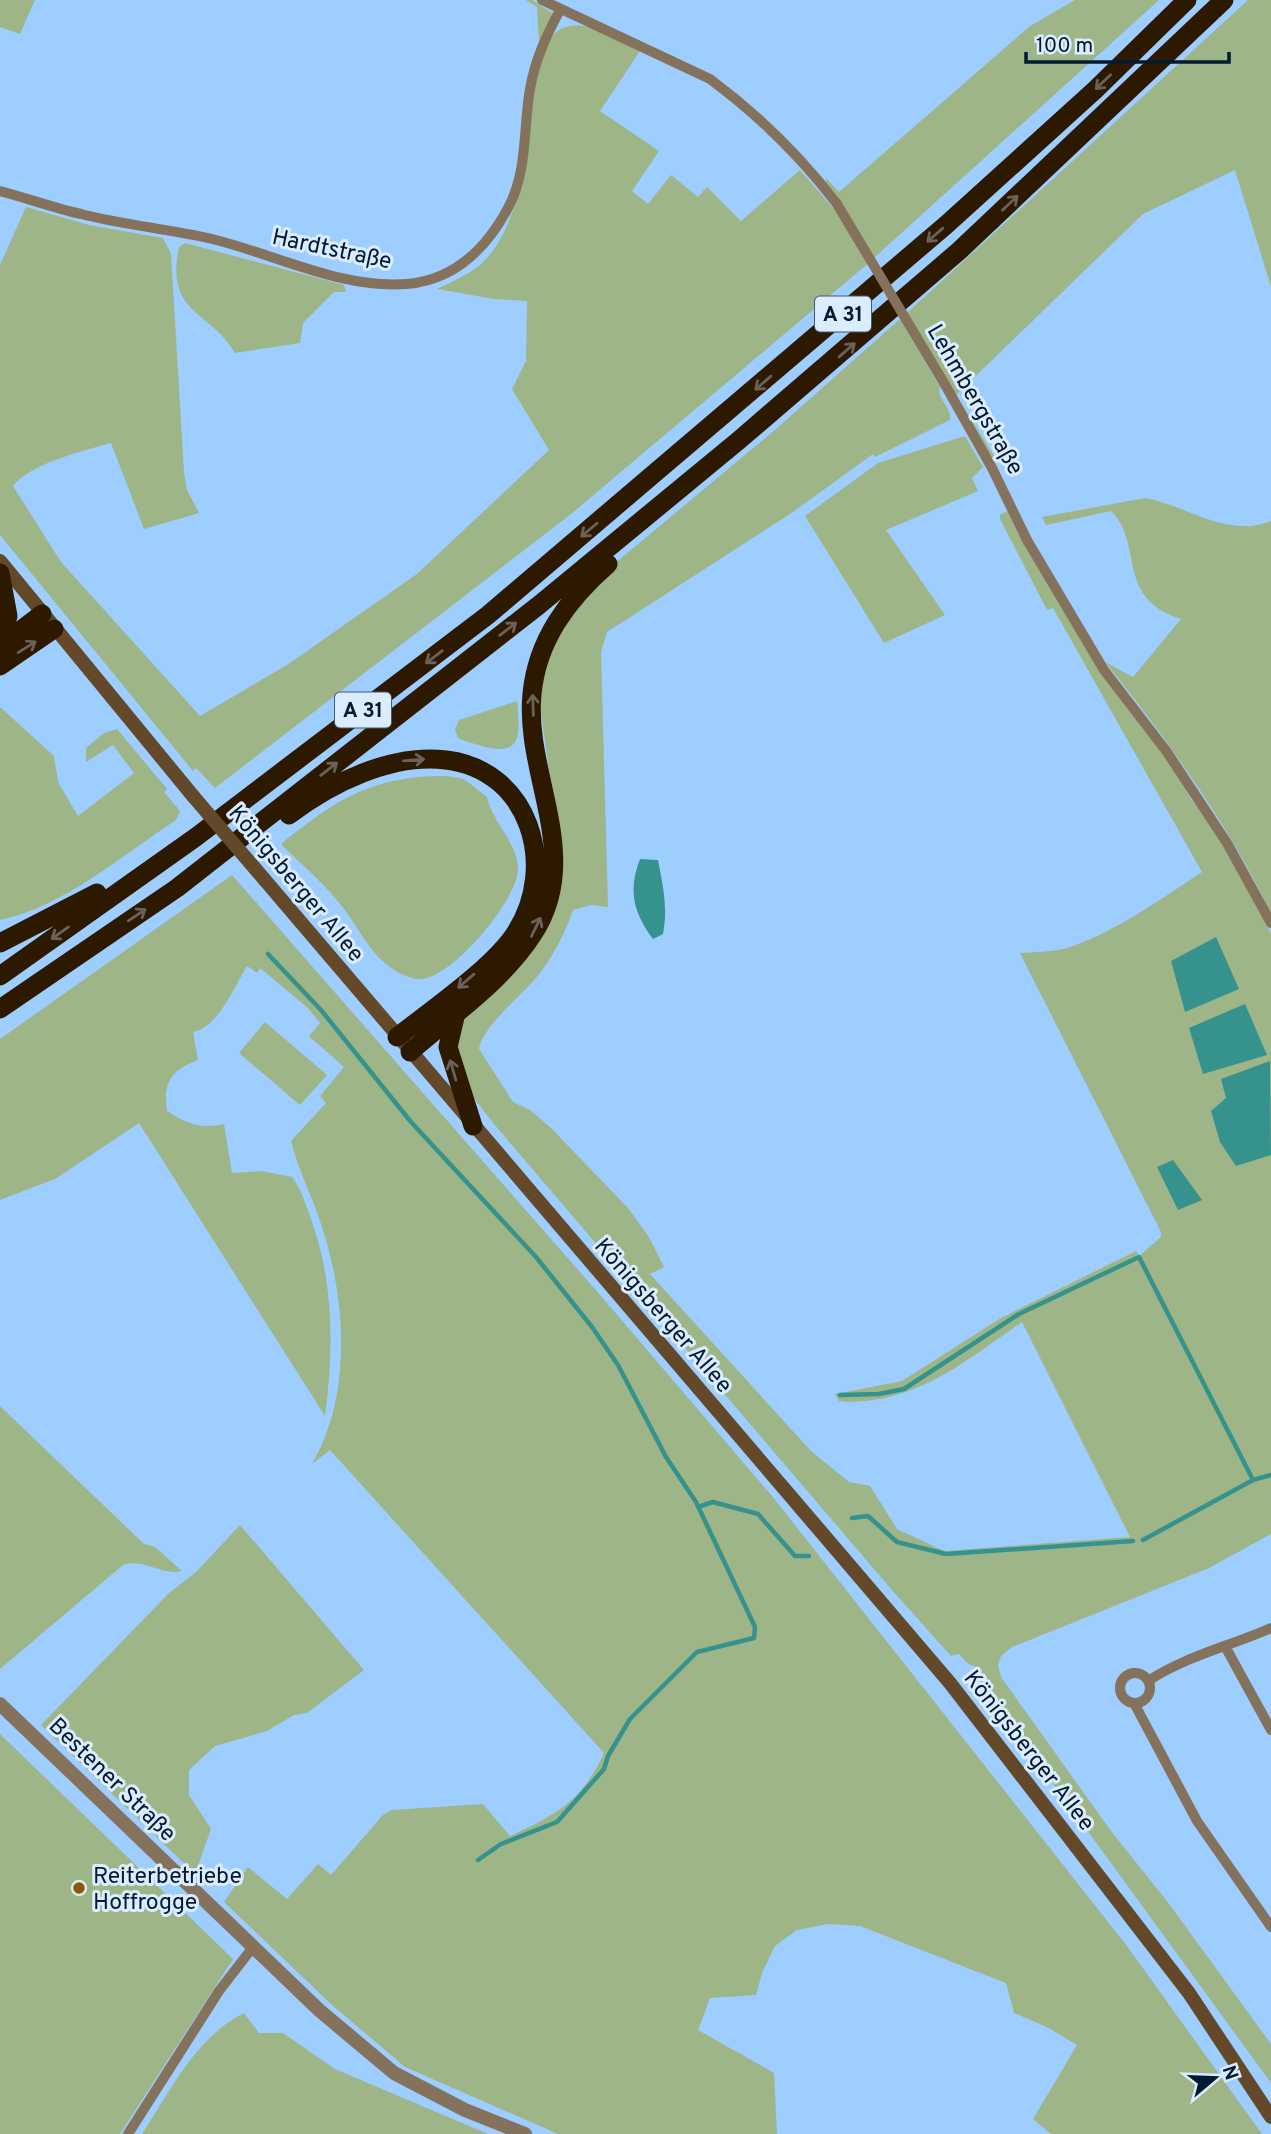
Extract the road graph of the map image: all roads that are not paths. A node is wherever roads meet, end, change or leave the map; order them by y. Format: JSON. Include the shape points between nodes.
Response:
{"nodes":[{"id":1,"x":542,"y":0,"type":"edge"},
{"id":2,"x":1187,"y":0,"type":"edge"},
{"id":3,"x":1224,"y":0,"type":"edge"},
{"id":4,"x":561,"y":10,"type":"junction"},
{"id":5,"x":0,"y":191,"type":"edge"},
{"id":6,"x":738,"y":441,"type":"junction"},
{"id":7,"x":0,"y":561,"type":"edge"},
{"id":8,"x":0,"y":573,"type":"edge"},
{"id":9,"x":42,"y":614,"type":"junction"},
{"id":10,"x":54,"y":629,"type":"junction"},
{"id":11,"x":0,"y":644,"type":"edge"},
{"id":12,"x":0,"y":666,"type":"edge"},
{"id":13,"x":196,"y":836,"type":"junction"},
{"id":14,"x":177,"y":888,"type":"junction"},
{"id":15,"x":1271,"y":923,"type":"edge"},
{"id":16,"x":0,"y":943,"type":"edge"},
{"id":17,"x":0,"y":976,"type":"edge"},
{"id":18,"x":0,"y":1009,"type":"edge"},
{"id":19,"x":456,"y":1012,"type":"junction"},
{"id":20,"x":397,"y":1037,"type":"junction"},
{"id":21,"x":410,"y":1052,"type":"junction"},
{"id":22,"x":473,"y":1126,"type":"junction"},
{"id":23,"x":1271,"y":1629,"type":"edge"},
{"id":24,"x":1226,"y":1648,"type":"junction"},
{"id":25,"x":1149,"y":1681,"type":"junction"},
{"id":26,"x":1134,"y":1703,"type":"junction"},
{"id":27,"x":0,"y":1704,"type":"edge"},
{"id":28,"x":1271,"y":1730,"type":"edge"},
{"id":29,"x":1271,"y":1927,"type":"edge"},
{"id":30,"x":253,"y":1947,"type":"junction"},
{"id":31,"x":1271,"y":2117,"type":"edge"},
{"id":32,"x":128,"y":2134,"type":"edge"},
{"id":33,"x":525,"y":2134,"type":"edge"}],
"edges":[{"from":1,"to":4,"type":"street","name":"Lehmbergstraße"},
{"from":2,"to":13,"type":"highway","number":"A 31","one_way":true,"via":[[946,225],[713,426],[488,615]]},
{"from":6,"to":3,"type":"highway","number":"A 31","one_way":true,"via":[[960,250]]},
{"from":4,"to":5,"type":"street","name":"Hardtstraße","via":[[544,38],[535,68],[521,171],[509,206],[482,248],[434,278],[408,284],[369,282],[303,268],[214,239],[82,214]]},
{"from":4,"to":15,"type":"street","name":"Lehmbergstraße","bridge":true,"via":[[710,79],[791,152],[837,204],[944,383],[1027,540],[1104,670],[1182,774]]},
{"from":14,"to":6,"type":"highway","number":"A 31","one_way":true,"via":[[528,613]]},
{"from":19,"to":6,"type":"highway","one_way":true,"via":[[497,976],[534,934],[549,897],[554,852],[531,696],[539,657],[552,628],[590,579],[681,500]]},
{"from":7,"to":9,"type":"main road","name":"Königsberger Allee"},
{"from":8,"to":11,"type":"highway","via":[[8,616]]},
{"from":9,"to":10,"type":"main road","name":"Königsberger Allee"},
{"from":9,"to":11,"type":"highway"},
{"from":12,"to":10,"type":"highway","one_way":true},
{"from":10,"to":20,"type":"main road","name":"Königsberger Allee","bridge":true},
{"from":13,"to":16,"type":"highway","via":[[171,840],[88,900]]},
{"from":13,"to":17,"type":"highway","number":"A 31","one_way":true},
{"from":18,"to":14,"type":"highway","number":"A 31","one_way":true},
{"from":14,"to":20,"type":"highway","one_way":true,"via":[[216,868],[300,807],[351,778],[404,761],[430,759],[481,770],[507,791],[526,817],[537,852],[534,892],[516,932],[502,948]]},
{"from":19,"to":21,"type":"highway"},
{"from":22,"to":19,"type":"highway","one_way":true,"via":[[448,1047]]},
{"from":20,"to":21,"type":"main road","name":"Königsberger Allee"},
{"from":21,"to":22,"type":"main road","name":"Königsberger Allee"},
{"from":22,"to":31,"type":"main road","name":"Königsberger Allee","via":[[950,1683],[1189,1993]]},
{"from":23,"to":24,"type":"street"},
{"from":24,"to":25,"type":"street","via":[[1200,1655]]},
{"from":24,"to":28,"type":"street"},
{"from":25,"to":26,"type":"street","via":[[1147,1698]]},
{"from":25,"to":26,"type":"street","via":[[1136,1673],[1122,1680],[1121,1695]]},
{"from":26,"to":29,"type":"street","via":[[1197,1821]]},
{"from":27,"to":30,"type":"street","name":"Bestener Straße"},
{"from":30,"to":32,"type":"street","via":[[219,1991]]},
{"from":30,"to":33,"type":"street","name":"Bestener Straße","via":[[394,2073],[441,2099]]}]}
